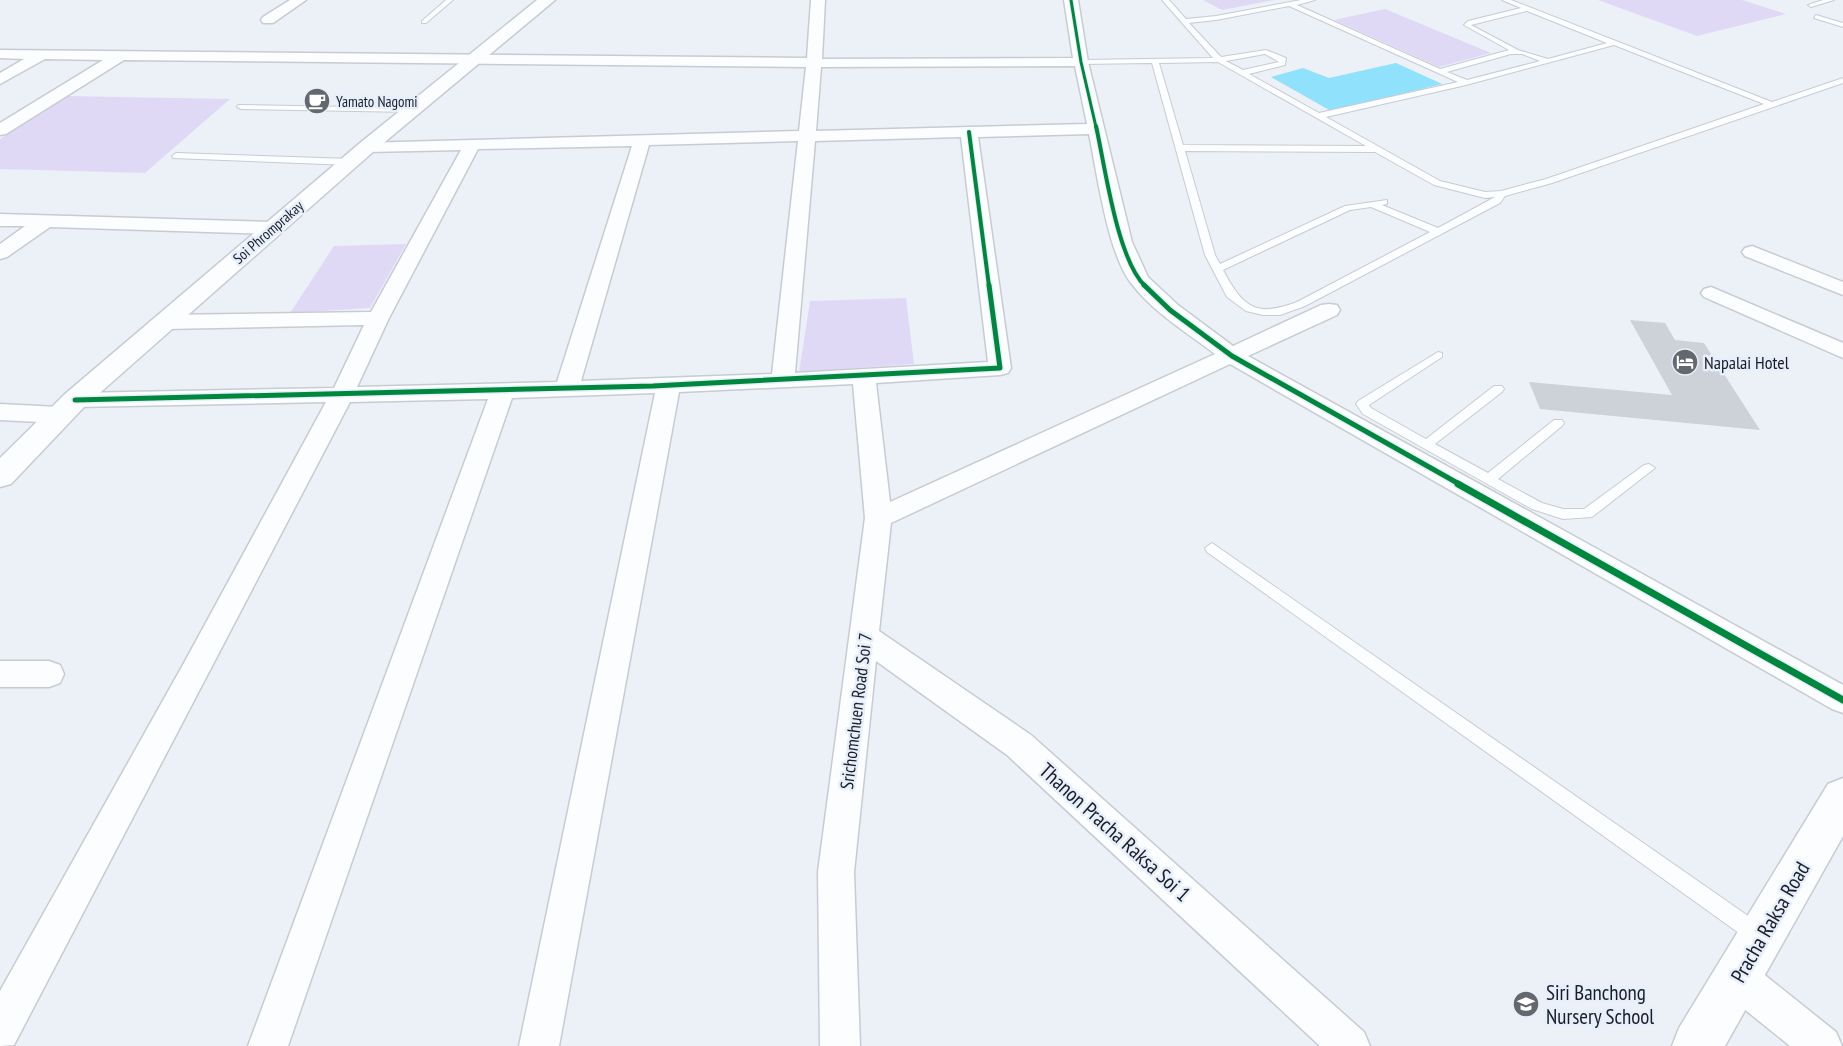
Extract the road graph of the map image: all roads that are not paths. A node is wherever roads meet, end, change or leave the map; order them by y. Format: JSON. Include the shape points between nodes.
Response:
{"nodes":[{"id":1,"x":299,"y":0,"type":"edge"},
{"id":2,"x":450,"y":0,"type":"edge"},
{"id":3,"x":547,"y":0,"type":"edge"},
{"id":4,"x":818,"y":0,"type":"edge"},
{"id":5,"x":1071,"y":0,"type":"edge"},
{"id":6,"x":1165,"y":0,"type":"edge"},
{"id":7,"x":1312,"y":0,"type":"edge"},
{"id":8,"x":1505,"y":0,"type":"edge"},
{"id":9,"x":1831,"y":0,"type":"edge"},
{"id":10,"x":1290,"y":4,"type":"junction"},
{"id":11,"x":1811,"y":5,"type":"dead end"},
{"id":12,"x":1527,"y":9,"type":"junction"},
{"id":13,"x":1816,"y":17,"type":"dead end"},
{"id":14,"x":268,"y":20,"type":"dead end"},
{"id":15,"x":1184,"y":21,"type":"junction"},
{"id":16,"x":424,"y":22,"type":"dead end"},
{"id":17,"x":1843,"y":26,"type":"edge"},
{"id":18,"x":1614,"y":43,"type":"junction"},
{"id":19,"x":1517,"y":52,"type":"junction"},
{"id":20,"x":0,"y":54,"type":"edge"},
{"id":21,"x":42,"y":54,"type":"junction"},
{"id":22,"x":121,"y":55,"type":"junction"},
{"id":23,"x":475,"y":58,"type":"junction"},
{"id":24,"x":1219,"y":60,"type":"junction"},
{"id":25,"x":1155,"y":61,"type":"junction"},
{"id":26,"x":1548,"y":61,"type":"junction"},
{"id":27,"x":1081,"y":62,"type":"junction"},
{"id":28,"x":814,"y":63,"type":"junction"},
{"id":29,"x":1440,"y":71,"type":"junction"},
{"id":30,"x":1242,"y":73,"type":"junction"},
{"id":31,"x":0,"y":79,"type":"edge"},
{"id":32,"x":1843,"y":80,"type":"edge"},
{"id":33,"x":1466,"y":83,"type":"junction"},
{"id":34,"x":1770,"y":104,"type":"junction"},
{"id":35,"x":242,"y":107,"type":"dead end"},
{"id":36,"x":412,"y":110,"type":"junction"},
{"id":37,"x":1318,"y":116,"type":"junction"},
{"id":38,"x":1097,"y":129,"type":"junction"},
{"id":39,"x":0,"y":130,"type":"edge"},
{"id":40,"x":969,"y":132,"type":"junction"},
{"id":41,"x":807,"y":136,"type":"junction"},
{"id":42,"x":642,"y":140,"type":"junction"},
{"id":43,"x":472,"y":145,"type":"junction"},
{"id":44,"x":1180,"y":148,"type":"junction"},
{"id":45,"x":1378,"y":149,"type":"junction"},
{"id":46,"x":358,"y":154,"type":"junction"},
{"id":47,"x":176,"y":156,"type":"dead end"},
{"id":48,"x":1501,"y":194,"type":"junction"},
{"id":49,"x":1383,"y":202,"type":"dead end"},
{"id":50,"x":1372,"y":204,"type":"junction"},
{"id":51,"x":0,"y":220,"type":"edge"},
{"id":52,"x":46,"y":221,"type":"junction"},
{"id":53,"x":273,"y":228,"type":"junction"},
{"id":54,"x":1438,"y":232,"type":"junction"},
{"id":55,"x":1752,"y":252,"type":"dead end"},
{"id":56,"x":0,"y":253,"type":"edge"},
{"id":57,"x":1217,"y":269,"type":"junction"},
{"id":58,"x":1843,"y":289,"type":"edge"},
{"id":59,"x":1711,"y":293,"type":"dead end"},
{"id":60,"x":1329,"y":310,"type":"dead end"},
{"id":61,"x":378,"y":318,"type":"junction"},
{"id":62,"x":165,"y":322,"type":"junction"},
{"id":63,"x":1843,"y":351,"type":"edge"},
{"id":64,"x":1438,"y":355,"type":"dead end"},
{"id":65,"x":1232,"y":356,"type":"junction"},
{"id":66,"x":864,"y":378,"type":"junction"},
{"id":67,"x":783,"y":381,"type":"junction"},
{"id":68,"x":668,"y":387,"type":"junction"},
{"id":69,"x":567,"y":389,"type":"junction"},
{"id":70,"x":1498,"y":389,"type":"dead end"},
{"id":71,"x":503,"y":390,"type":"junction"},
{"id":72,"x":342,"y":395,"type":"junction"},
{"id":73,"x":67,"y":408,"type":"junction"},
{"id":74,"x":0,"y":412,"type":"edge"},
{"id":75,"x":1558,"y":423,"type":"dead end"},
{"id":76,"x":1426,"y":445,"type":"junction"},
{"id":77,"x":1649,"y":468,"type":"dead end"},
{"id":78,"x":0,"y":476,"type":"edge"},
{"id":79,"x":1489,"y":479,"type":"junction"},
{"id":80,"x":878,"y":518,"type":"junction"},
{"id":81,"x":1212,"y":548,"type":"dead end"},
{"id":82,"x":865,"y":637,"type":"junction"},
{"id":83,"x":0,"y":674,"type":"edge"},
{"id":84,"x":49,"y":674,"type":"dead end"},
{"id":85,"x":1843,"y":700,"type":"edge"},
{"id":86,"x":1837,"y":822,"type":"edge"},
{"id":87,"x":1761,"y":937,"type":"junction"},
{"id":88,"x":1737,"y":978,"type":"junction"},
{"id":89,"x":0,"y":1031,"type":"edge"},
{"id":90,"x":268,"y":1046,"type":"edge"},
{"id":91,"x":539,"y":1046,"type":"edge"},
{"id":92,"x":840,"y":1046,"type":"edge"},
{"id":93,"x":1350,"y":1046,"type":"edge"},
{"id":94,"x":1697,"y":1046,"type":"edge"},
{"id":95,"x":1822,"y":1046,"type":"edge"}],
"edges":[{"from":1,"to":14,"type":"street"},
{"from":2,"to":16,"type":"lane"},
{"from":3,"to":23,"type":"street","name":"Soi Phromprakay"},
{"from":4,"to":28,"type":"street"},
{"from":5,"to":27,"type":"street"},
{"from":6,"to":15,"type":"lane"},
{"from":7,"to":10,"type":"lane"},
{"from":8,"to":12,"type":"lane"},
{"from":9,"to":11,"type":"lane"},
{"from":10,"to":15,"type":"lane"},
{"from":10,"to":29,"type":"lane"},
{"from":12,"to":18,"type":"lane"},
{"from":12,"to":19,"type":"lane","via":[[1467,25]]},
{"from":13,"to":17,"type":"lane"},
{"from":15,"to":24,"type":"lane"},
{"from":18,"to":26,"type":"lane"},
{"from":18,"to":34,"type":"lane"},
{"from":19,"to":26,"type":"lane"},
{"from":19,"to":29,"type":"lane"},
{"from":20,"to":21,"type":"street"},
{"from":21,"to":22,"type":"street"},
{"from":21,"to":31,"type":"street"},
{"from":22,"to":23,"type":"street"},
{"from":22,"to":39,"type":"street"},
{"from":23,"to":28,"type":"street"},
{"from":23,"to":36,"type":"street","name":"Soi Phromprakay"},
{"from":24,"to":25,"type":"lane"},
{"from":24,"to":30,"type":"lane"},
{"from":24,"to":30,"type":"lane","via":[[1266,52],[1283,60]]},
{"from":25,"to":27,"type":"lane"},
{"from":25,"to":44,"type":"lane"},
{"from":26,"to":33,"type":"lane"},
{"from":27,"to":28,"type":"street"},
{"from":27,"to":38,"type":"street"},
{"from":28,"to":41,"type":"street"},
{"from":29,"to":33,"type":"lane"},
{"from":30,"to":37,"type":"lane"},
{"from":32,"to":34,"type":"lane"},
{"from":33,"to":37,"type":"lane"},
{"from":34,"to":48,"type":"lane"},
{"from":35,"to":36,"type":"lane"},
{"from":36,"to":46,"type":"street","name":"Soi Phromprakay"},
{"from":37,"to":45,"type":"lane"},
{"from":38,"to":40,"type":"street"},
{"from":38,"to":65,"type":"street","via":[[1122,242],[1139,280],[1170,310]]},
{"from":40,"to":41,"type":"street"},
{"from":40,"to":66,"type":"street","via":[[1000,368]]},
{"from":41,"to":42,"type":"street"},
{"from":41,"to":67,"type":"street"},
{"from":42,"to":43,"type":"street"},
{"from":42,"to":69,"type":"street"},
{"from":43,"to":46,"type":"street"},
{"from":43,"to":61,"type":"street"},
{"from":44,"to":45,"type":"lane"},
{"from":44,"to":57,"type":"lane"},
{"from":45,"to":48,"type":"lane","via":[[1437,183],[1485,195]]},
{"from":46,"to":47,"type":"lane"},
{"from":46,"to":53,"type":"street","name":"Soi Phromprakay"},
{"from":48,"to":54,"type":"lane","via":[[1497,201]]},
{"from":49,"to":50,"type":"lane"},
{"from":50,"to":54,"type":"lane"},
{"from":50,"to":57,"type":"lane","via":[[1348,208]]},
{"from":51,"to":52,"type":"street"},
{"from":52,"to":53,"type":"street"},
{"from":52,"to":56,"type":"street"},
{"from":53,"to":62,"type":"street","name":"Soi Phromprakay"},
{"from":54,"to":57,"type":"lane","via":[[1280,312],[1250,309],[1237,301]]},
{"from":55,"to":58,"type":"street"},
{"from":59,"to":63,"type":"street"},
{"from":60,"to":65,"type":"street"},
{"from":61,"to":62,"type":"street"},
{"from":61,"to":72,"type":"street"},
{"from":62,"to":73,"type":"street","name":"Soi Phromprakay"},
{"from":64,"to":76,"type":"lane","via":[[1362,404],[1367,411]]},
{"from":65,"to":80,"type":"street"},
{"from":65,"to":85,"type":"street"},
{"from":66,"to":67,"type":"street"},
{"from":66,"to":80,"type":"street","name":"Srichomchuen Road Soi 7"},
{"from":67,"to":68,"type":"street"},
{"from":68,"to":69,"type":"street"},
{"from":68,"to":91,"type":"street"},
{"from":69,"to":71,"type":"street"},
{"from":70,"to":76,"type":"lane"},
{"from":71,"to":72,"type":"street"},
{"from":71,"to":90,"type":"street"},
{"from":72,"to":73,"type":"street"},
{"from":72,"to":89,"type":"street"},
{"from":73,"to":74,"type":"street"},
{"from":73,"to":78,"type":"street","name":"Soi Phromprakay"},
{"from":75,"to":79,"type":"lane"},
{"from":76,"to":79,"type":"lane"},
{"from":77,"to":79,"type":"lane","via":[[1587,514],[1563,514],[1537,506]]},
{"from":80,"to":82,"type":"street","name":"Srichomchuen Road Soi 7"},
{"from":81,"to":87,"type":"lane"},
{"from":82,"to":92,"type":"street","name":"Srichomchuen Road Soi 7","via":[[836,873]]},
{"from":82,"to":93,"type":"street","name":"Thanon Pracha Raksa Soi 1","via":[[1019,745]]},
{"from":83,"to":84,"type":"street"},
{"from":86,"to":87,"type":"street","name":"Pracha Raksa Road"},
{"from":87,"to":88,"type":"street","name":"Pracha Raksa Road"},
{"from":88,"to":94,"type":"street","name":"Pracha Raksa Road"},
{"from":88,"to":95,"type":"street"}]}
